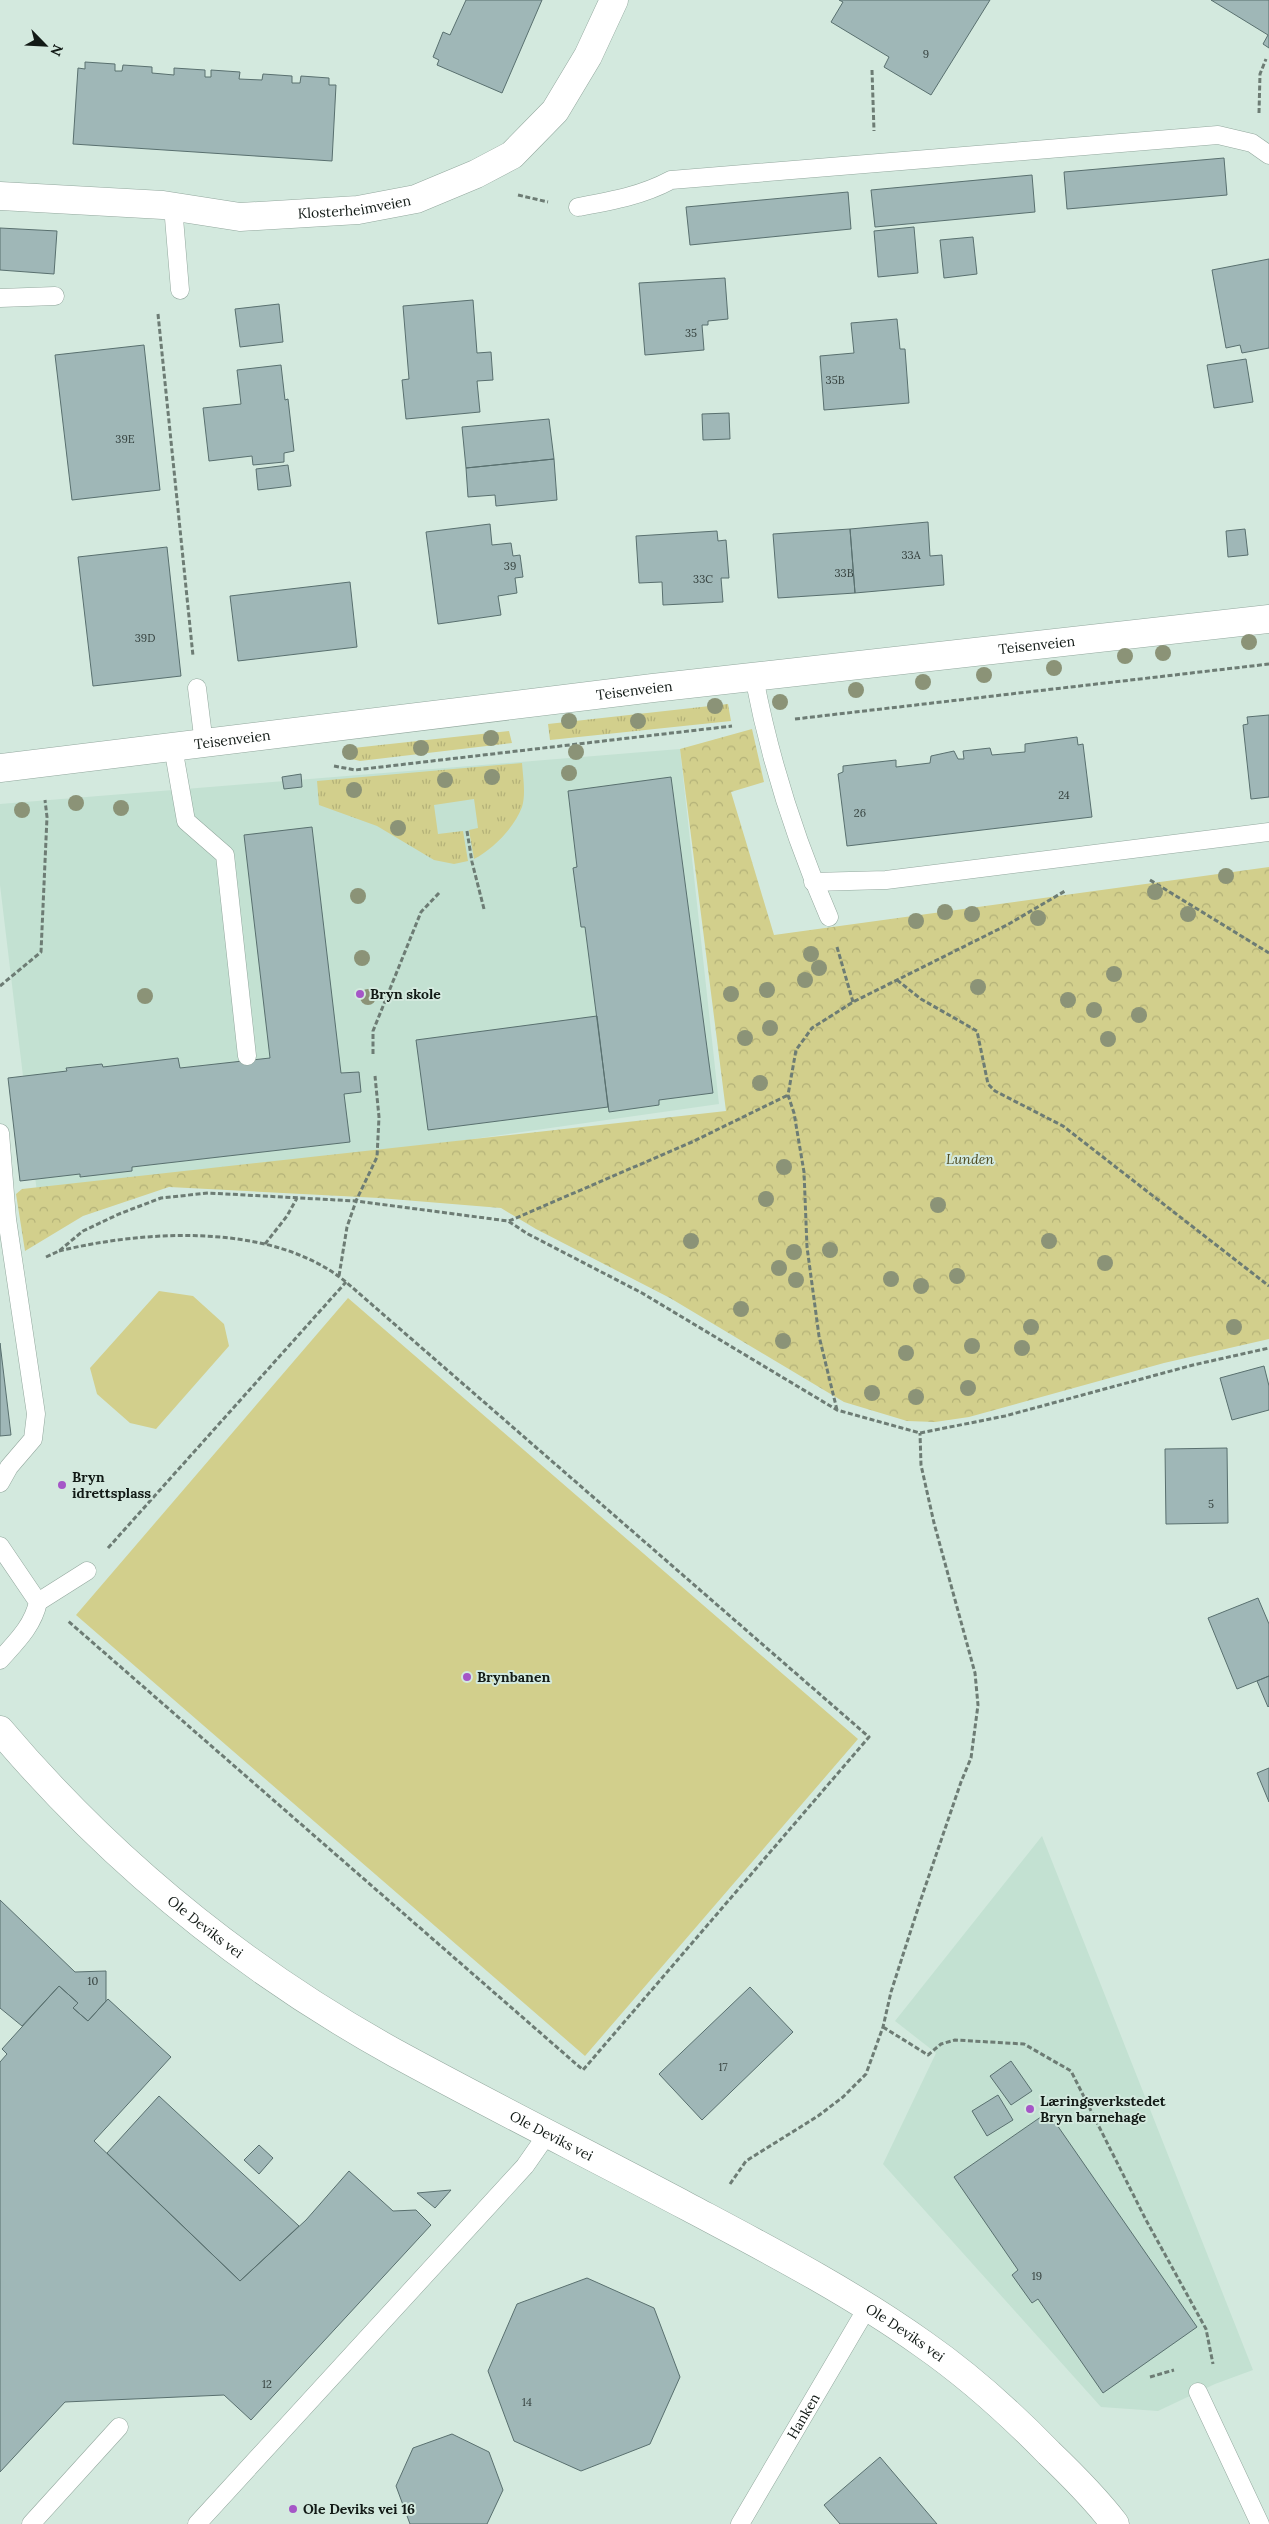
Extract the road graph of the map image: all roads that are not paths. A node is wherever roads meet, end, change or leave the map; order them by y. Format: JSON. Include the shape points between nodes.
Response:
{"nodes":[{"id":1,"x":614,"y":0,"type":"edge"},
{"id":2,"x":1269,"y":156,"type":"edge"},
{"id":3,"x":0,"y":196,"type":"edge"},
{"id":4,"x":173,"y":206,"type":"junction"},
{"id":5,"x":578,"y":207,"type":"road end"},
{"id":6,"x":180,"y":290,"type":"road end"},
{"id":7,"x":55,"y":296,"type":"dead end"},
{"id":8,"x":0,"y":298,"type":"edge"},
{"id":9,"x":1269,"y":618,"type":"edge"},
{"id":10,"x":754,"y":677,"type":"junction"},
{"id":11,"x":197,"y":688,"type":"road end"},
{"id":12,"x":204,"y":744,"type":"junction"},
{"id":13,"x":173,"y":747,"type":"junction"},
{"id":14,"x":0,"y":768,"type":"edge"},
{"id":15,"x":1269,"y":832,"type":"edge"},
{"id":16,"x":813,"y":882,"type":"junction"},
{"id":17,"x":828,"y":917,"type":"road end"},
{"id":18,"x":247,"y":1056,"type":"dead end"},
{"id":19,"x":0,"y":1133,"type":"edge"},
{"id":20,"x":0,"y":1484,"type":"edge"},
{"id":21,"x":0,"y":1546,"type":"edge"},
{"id":22,"x":87,"y":1571,"type":"road end"},
{"id":23,"x":38,"y":1602,"type":"junction"},
{"id":24,"x":0,"y":1660,"type":"edge"},
{"id":25,"x":0,"y":1730,"type":"edge"},
{"id":26,"x":548,"y":2133,"type":"junction"},
{"id":27,"x":867,"y":2308,"type":"junction"},
{"id":28,"x":1198,"y":2392,"type":"dead end"},
{"id":29,"x":119,"y":2427,"type":"dead end"},
{"id":30,"x":32,"y":2524,"type":"edge"},
{"id":31,"x":197,"y":2524,"type":"edge"},
{"id":32,"x":740,"y":2524,"type":"edge"},
{"id":33,"x":1115,"y":2524,"type":"edge"},
{"id":34,"x":1260,"y":2524,"type":"edge"}],
"edges":[{"from":1,"to":4,"type":"street","name":"Klosterheimveien","via":[[588,56],[555,111],[512,155],[476,174],[416,199],[358,210],[240,217]]},
{"from":2,"to":5,"type":"lane","via":[[1252,143],[1218,135],[671,180],[623,199]]},
{"from":3,"to":4,"type":"street","name":"Klosterheimveien"},
{"from":4,"to":6,"type":"lane"},
{"from":7,"to":8,"type":"lane"},
{"from":9,"to":10,"type":"street","name":"Teisenveien"},
{"from":10,"to":12,"type":"street","name":"Teisenveien"},
{"from":10,"to":16,"type":"lane","via":[[785,805]]},
{"from":11,"to":12,"type":"lane"},
{"from":12,"to":13,"type":"street","name":"Teisenveien"},
{"from":13,"to":14,"type":"street","name":"Teisenveien"},
{"from":13,"to":18,"type":"lane","via":[[186,821],[224,855]]},
{"from":15,"to":16,"type":"lane","via":[[886,880]]},
{"from":16,"to":17,"type":"lane"},
{"from":19,"to":20,"type":"lane","via":[[7,1219],[36,1414],[33,1439],[9,1467]]},
{"from":21,"to":23,"type":"lane"},
{"from":22,"to":23,"type":"lane"},
{"from":23,"to":24,"type":"lane","via":[[30,1625]]},
{"from":25,"to":26,"type":"street","name":"Ole Deviks vei","via":[[40,1777],[111,1849],[181,1909],[266,1973],[394,2052]]},
{"from":26,"to":27,"type":"street","name":"Ole Deviks vei","via":[[761,2246]]},
{"from":26,"to":31,"type":"lane","via":[[525,2166]]},
{"from":27,"to":32,"type":"lane","name":"Hanken"},
{"from":27,"to":33,"type":"street","name":"Ole Deviks vei","via":[[922,2343],[1007,2411],[1065,2468]]},
{"from":28,"to":34,"type":"lane"},
{"from":29,"to":30,"type":"lane"}]}
